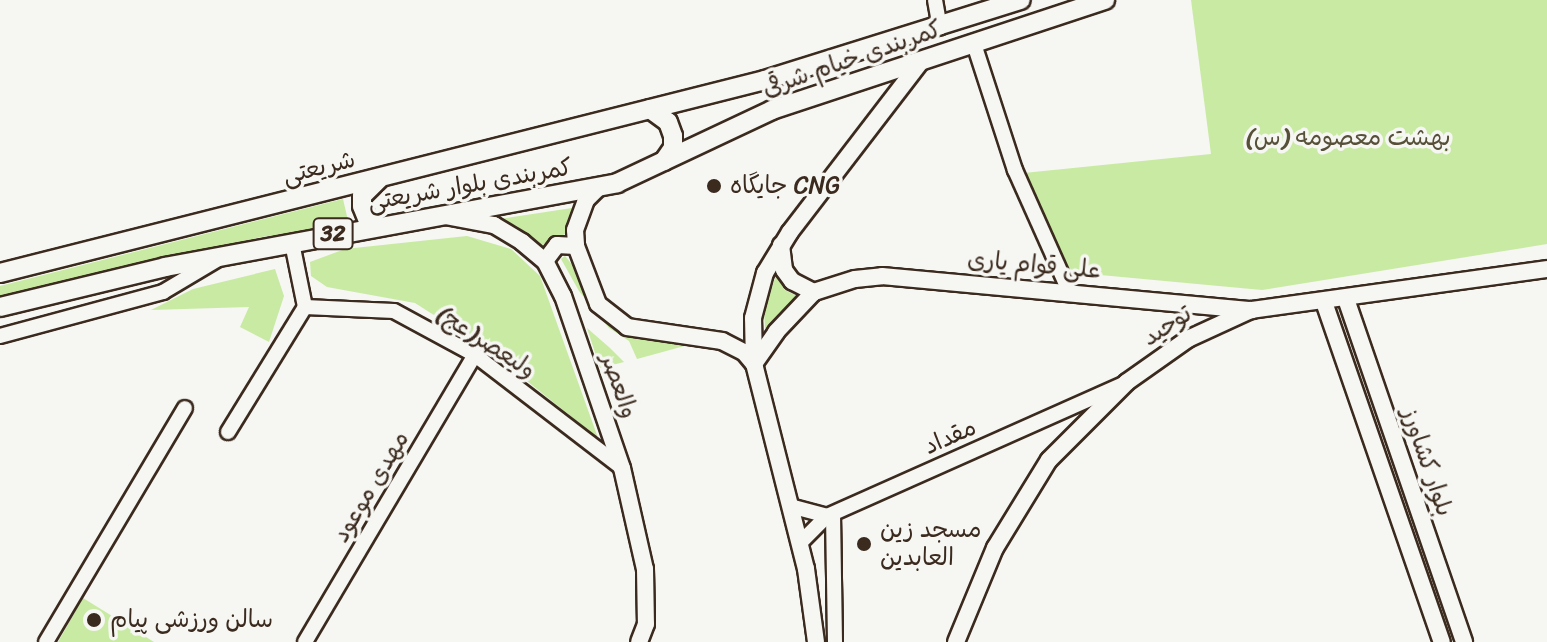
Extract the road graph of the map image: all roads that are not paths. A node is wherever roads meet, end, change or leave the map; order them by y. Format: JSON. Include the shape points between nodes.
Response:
{"nodes":[{"id":1,"x":935,"y":0,"type":"edge"},
{"id":2,"x":1021,"y":0,"type":"edge"},
{"id":3,"x":1105,"y":0,"type":"edge"},
{"id":4,"x":940,"y":28,"type":"junction"},
{"id":5,"x":974,"y":44,"type":"junction"},
{"id":6,"x":921,"y":61,"type":"junction"},
{"id":7,"x":650,"y":109,"type":"junction"},
{"id":8,"x":664,"y":161,"type":"junction"},
{"id":9,"x":385,"y":176,"type":"junction"},
{"id":10,"x":600,"y":186,"type":"junction"},
{"id":11,"x":444,"y":216,"type":"junction"},
{"id":12,"x":376,"y":225,"type":"junction"},
{"id":13,"x":292,"y":243,"type":"junction"},
{"id":14,"x":781,"y":245,"type":"junction"},
{"id":15,"x":576,"y":246,"type":"junction"},
{"id":16,"x":223,"y":257,"type":"junction"},
{"id":17,"x":545,"y":261,"type":"junction"},
{"id":18,"x":1547,"y":269,"type":"edge"},
{"id":19,"x":0,"y":273,"type":"edge"},
{"id":20,"x":1069,"y":291,"type":"junction"},
{"id":21,"x":814,"y":292,"type":"junction"},
{"id":22,"x":1346,"y":299,"type":"junction"},
{"id":23,"x":1324,"y":302,"type":"junction"},
{"id":24,"x":0,"y":307,"type":"edge"},
{"id":25,"x":305,"y":307,"type":"junction"},
{"id":26,"x":1251,"y":310,"type":"junction"},
{"id":27,"x":1354,"y":324,"type":"junction"},
{"id":28,"x":1334,"y":330,"type":"junction"},
{"id":29,"x":4,"y":335,"type":"edge"},
{"id":30,"x":0,"y":348,"type":"edge"},
{"id":31,"x":475,"y":355,"type":"junction"},
{"id":32,"x":754,"y":364,"type":"junction"},
{"id":33,"x":1127,"y":382,"type":"junction"},
{"id":34,"x":185,"y":408,"type":"dead end"},
{"id":35,"x":228,"y":432,"type":"dead end"},
{"id":36,"x":622,"y":468,"type":"junction"},
{"id":37,"x":790,"y":506,"type":"junction"},
{"id":38,"x":1419,"y":510,"type":"junction"},
{"id":39,"x":830,"y":515,"type":"junction"},
{"id":40,"x":1399,"y":516,"type":"junction"},
{"id":41,"x":800,"y":543,"type":"junction"},
{"id":42,"x":46,"y":642,"type":"edge"},
{"id":43,"x":305,"y":642,"type":"edge"},
{"id":44,"x":639,"y":642,"type":"edge"},
{"id":45,"x":816,"y":642,"type":"edge"},
{"id":46,"x":835,"y":642,"type":"edge"},
{"id":47,"x":956,"y":642,"type":"edge"},
{"id":48,"x":1442,"y":642,"type":"edge"},
{"id":49,"x":1464,"y":642,"type":"edge"}],
"edges":[{"from":1,"to":4,"type":"street"},
{"from":2,"to":4,"type":"highway","name":"کمربندی خیام شرقی","number":"32"},
{"from":3,"to":5,"type":"highway","name":"کمربندی خیام شرقی","number":"32"},
{"from":4,"to":7,"type":"highway","name":"کمربندی خیام شرقی","number":"32"},
{"from":5,"to":6,"type":"highway","name":"کمربندی خیام شرقی","number":"32"},
{"from":5,"to":20,"type":"street","via":[[1015,170]]},
{"from":6,"to":8,"type":"highway","name":"کمربندی خیام شرقی","number":"32","via":[[772,110]]},
{"from":6,"to":14,"type":"main road"},
{"from":7,"to":8,"type":"highway","via":[[668,122],[673,136],[673,148]]},
{"from":7,"to":9,"type":"highway","name":"شریعتی","number":"32"},
{"from":8,"to":10,"type":"highway","name":"کمربندی بلوار شریعتی","number":"32"},
{"from":9,"to":12,"type":"highway","via":[[362,196],[364,214]]},
{"from":9,"to":19,"type":"highway","name":"شریعتی","number":"32"},
{"from":10,"to":11,"type":"highway","name":"کمربندی بلوار شریعتی","number":"32"},
{"from":10,"to":15,"type":"main road","via":[[578,214]]},
{"from":11,"to":12,"type":"highway","name":"کمربندی بلوار شریعتی","number":"32"},
{"from":11,"to":17,"type":"main road","name":"والعصر","via":[[494,225]]},
{"from":12,"to":13,"type":"highway","name":"کمربندی بلوار شریعتی","number":"32"},
{"from":13,"to":16,"type":"highway","name":"کمربندی بلوار شریعتی","number":"32"},
{"from":13,"to":25,"type":"street"},
{"from":14,"to":21,"type":"main road","via":[[784,270]]},
{"from":14,"to":32,"type":"main road","via":[[765,273],[753,318]]},
{"from":15,"to":17,"type":"main road","via":[[557,245]]},
{"from":15,"to":32,"type":"main road","via":[[590,288],[611,318],[646,331],[722,341]]},
{"from":16,"to":24,"type":"highway","name":"کمربندی بلوار شریعتی","number":"32"},
{"from":16,"to":29,"type":"street","via":[[163,292]]},
{"from":17,"to":36,"type":"main road","name":"والعصر","via":[[563,296]]},
{"from":18,"to":22,"type":"main road","name":"توحید"},
{"from":20,"to":21,"type":"main road","name":"علی قوام یاری","via":[[882,276]]},
{"from":20,"to":26,"type":"main road","name":"علی قوام یاری"},
{"from":21,"to":32,"type":"main road"},
{"from":22,"to":23,"type":"main road","name":"توحید"},
{"from":22,"to":27,"type":"main road","name":"بلوار کشاورز"},
{"from":23,"to":26,"type":"main road","name":"توحید"},
{"from":23,"to":28,"type":"main road","name":"بلوار کشاورز"},
{"from":25,"to":31,"type":"street","name":"ولیعصر(عج)","via":[[394,311]]},
{"from":25,"to":35,"type":"street"},
{"from":26,"to":33,"type":"main road","name":"توحید","via":[[1188,339]]},
{"from":27,"to":28,"type":"main road","via":[[1339,324]]},
{"from":27,"to":38,"type":"main road","name":"بلوار کشاورز"},
{"from":28,"to":40,"type":"main road","name":"بلوار کشاورز"},
{"from":29,"to":30,"type":"street"},
{"from":31,"to":36,"type":"street","name":"ولیعصر(عج)"},
{"from":31,"to":43,"type":"street","name":"مهدی موعود"},
{"from":32,"to":37,"type":"main road"},
{"from":33,"to":39,"type":"street","name":"مقداد"},
{"from":33,"to":47,"type":"main road","name":"توحید","via":[[1049,460],[1019,505]]},
{"from":34,"to":42,"type":"street"},
{"from":36,"to":44,"type":"main road","name":"والعصر","via":[[645,569],[646,624]]},
{"from":37,"to":39,"type":"street"},
{"from":37,"to":41,"type":"main road"},
{"from":38,"to":40,"type":"main road"},
{"from":38,"to":49,"type":"main road","name":"بلوار کشاورز"},
{"from":39,"to":41,"type":"street"},
{"from":39,"to":46,"type":"street"},
{"from":40,"to":48,"type":"main road","name":"بلوار کشاورز"},
{"from":41,"to":45,"type":"main road"}]}
